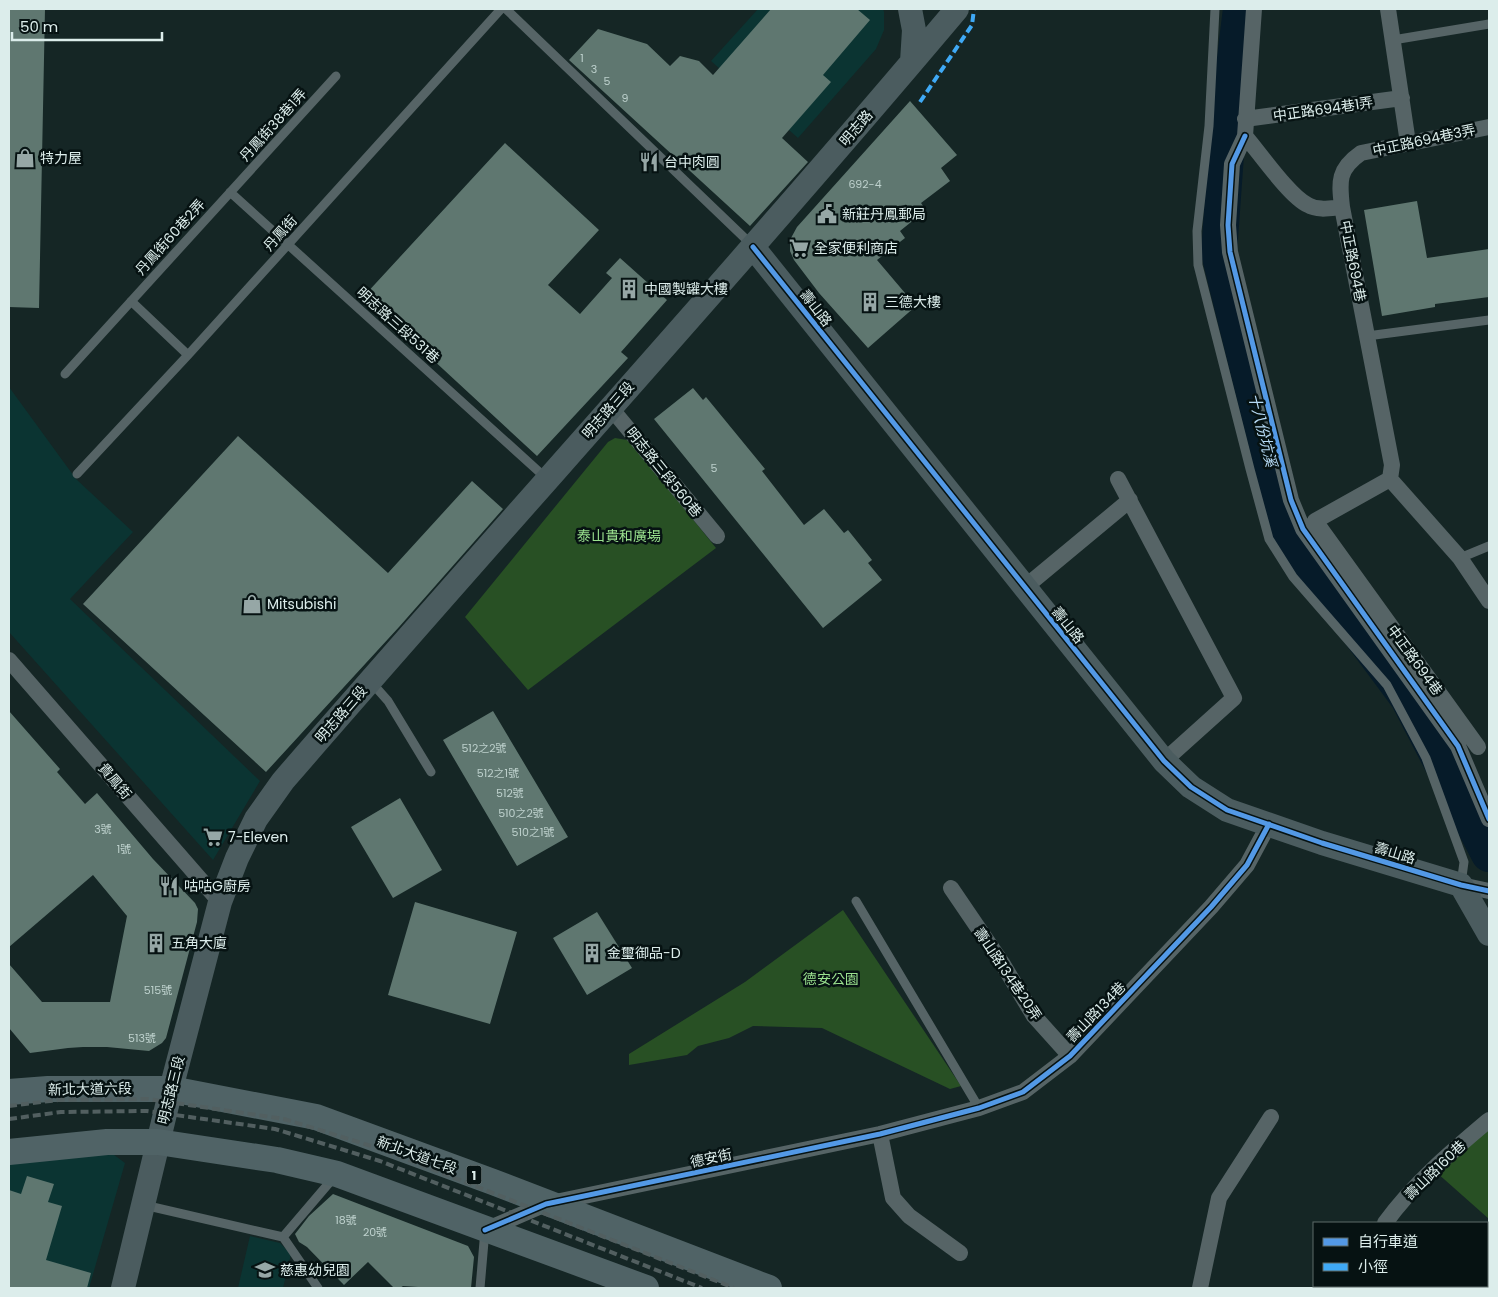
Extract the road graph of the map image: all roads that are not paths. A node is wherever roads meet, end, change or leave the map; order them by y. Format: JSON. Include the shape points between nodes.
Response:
{"nodes":[{"id":1,"x":501,"y":9,"type":"edge"},
{"id":2,"x":506,"y":9,"type":"edge"},
{"id":3,"x":910,"y":9,"type":"edge"},
{"id":4,"x":957,"y":9,"type":"edge"},
{"id":5,"x":1215,"y":9,"type":"edge"},
{"id":6,"x":1254,"y":9,"type":"edge"},
{"id":7,"x":1388,"y":9,"type":"edge"},
{"id":8,"x":1489,"y":24,"type":"edge"},
{"id":9,"x":1393,"y":40,"type":"junction"},
{"id":10,"x":912,"y":62,"type":"junction"},
{"id":11,"x":336,"y":76,"type":"dead end"},
{"id":12,"x":1402,"y":98,"type":"junction"},
{"id":13,"x":1245,"y":119,"type":"junction"},
{"id":14,"x":1489,"y":127,"type":"edge"},
{"id":15,"x":1245,"y":136,"type":"junction"},
{"id":16,"x":1408,"y":143,"type":"junction"},
{"id":17,"x":230,"y":192,"type":"junction"},
{"id":18,"x":1342,"y":207,"type":"junction"},
{"id":19,"x":288,"y":243,"type":"junction"},
{"id":20,"x":753,"y":247,"type":"junction"},
{"id":21,"x":131,"y":301,"type":"junction"},
{"id":22,"x":1489,"y":320,"type":"edge"},
{"id":23,"x":1367,"y":336,"type":"junction"},
{"id":24,"x":188,"y":354,"type":"junction"},
{"id":25,"x":65,"y":374,"type":"dead end"},
{"id":26,"x":610,"y":408,"type":"junction"},
{"id":27,"x":77,"y":474,"type":"dead end"},
{"id":28,"x":1118,"y":478,"type":"dead end"},
{"id":29,"x":547,"y":479,"type":"junction"},
{"id":30,"x":1390,"y":479,"type":"junction"},
{"id":31,"x":1130,"y":500,"type":"junction"},
{"id":32,"x":717,"y":536,"type":"dead end"},
{"id":33,"x":1489,"y":546,"type":"edge"},
{"id":34,"x":1460,"y":558,"type":"junction"},
{"id":35,"x":1024,"y":588,"type":"junction"},
{"id":36,"x":1489,"y":601,"type":"edge"},
{"id":37,"x":9,"y":660,"type":"edge"},
{"id":38,"x":370,"y":680,"type":"junction"},
{"id":39,"x":1478,"y":748,"type":"dead end"},
{"id":40,"x":1164,"y":761,"type":"junction"},
{"id":41,"x":431,"y":772,"type":"dead end"},
{"id":42,"x":1489,"y":819,"type":"edge"},
{"id":43,"x":1269,"y":824,"type":"junction"},
{"id":44,"x":1467,"y":886,"type":"junction"},
{"id":45,"x":951,"y":888,"type":"dead end"},
{"id":46,"x":1489,"y":891,"type":"edge"},
{"id":47,"x":856,"y":900,"type":"dead end"},
{"id":48,"x":220,"y":902,"type":"junction"},
{"id":49,"x":1489,"y":934,"type":"edge"},
{"id":50,"x":1070,"y":1056,"type":"junction"},
{"id":51,"x":171,"y":1089,"type":"junction"},
{"id":52,"x":9,"y":1092,"type":"edge"},
{"id":53,"x":979,"y":1108,"type":"junction"},
{"id":54,"x":1271,"y":1117,"type":"dead end"},
{"id":55,"x":1489,"y":1120,"type":"edge"},
{"id":56,"x":880,"y":1134,"type":"junction"},
{"id":57,"x":158,"y":1142,"type":"junction"},
{"id":58,"x":9,"y":1152,"type":"edge"},
{"id":59,"x":337,"y":1174,"type":"junction"},
{"id":60,"x":546,"y":1204,"type":"junction"},
{"id":61,"x":144,"y":1205,"type":"junction"},
{"id":62,"x":1386,"y":1222,"type":"edge"},
{"id":63,"x":485,"y":1230,"type":"junction"},
{"id":64,"x":283,"y":1237,"type":"junction"},
{"id":65,"x":960,"y":1253,"type":"dead end"},
{"id":66,"x":638,"y":1287,"type":"edge"},
{"id":67,"x":123,"y":1288,"type":"edge"},
{"id":68,"x":318,"y":1288,"type":"edge"},
{"id":69,"x":480,"y":1288,"type":"edge"},
{"id":70,"x":769,"y":1288,"type":"edge"},
{"id":71,"x":1200,"y":1288,"type":"edge"}],
"edges":[{"from":1,"to":19,"type":"lane","name":"丹鳳街"},
{"from":2,"to":20,"type":"lane","name":"壽山路"},
{"from":3,"to":10,"type":"main road","via":[[914,30]]},
{"from":4,"to":10,"type":"main road","name":"明志路"},
{"from":5,"to":44,"type":"lane","via":[[1209,126],[1197,231],[1198,264],[1264,522],[1269,539],[1294,578],[1386,685],[1426,758],[1464,862]]},
{"from":6,"to":13,"type":"street"},
{"from":7,"to":9,"type":"street"},
{"from":8,"to":9,"type":"lane"},
{"from":9,"to":12,"type":"street"},
{"from":10,"to":20,"type":"main road","name":"明志路"},
{"from":11,"to":17,"type":"lane","name":"丹鳳街38巷1弄"},
{"from":12,"to":13,"type":"street","name":"中正路694巷1弄"},
{"from":12,"to":16,"type":"street"},
{"from":13,"to":15,"type":"street"},
{"from":14,"to":16,"type":"street","name":"中正路694巷3弄"},
{"from":15,"to":18,"type":"street","name":"中正路694巷","via":[[1294,195],[1308,206],[1324,209]]},
{"from":15,"to":42,"type":"street","via":[[1232,164],[1228,224],[1230,252],[1291,500],[1312,542],[1458,746]]},
{"from":16,"to":18,"type":"street","name":"中正路694巷3弄","via":[[1361,154],[1349,162],[1342,172]]},
{"from":17,"to":19,"type":"lane","name":"明志路三段531巷"},
{"from":17,"to":21,"type":"lane","name":"丹鳳街60巷2弄"},
{"from":18,"to":23,"type":"street","name":"中正路694巷"},
{"from":19,"to":24,"type":"lane","name":"丹鳳街"},
{"from":19,"to":29,"type":"lane","name":"明志路三段531巷"},
{"from":20,"to":26,"type":"main road","name":"明志路三段"},
{"from":20,"to":35,"type":"main road","name":"壽山路"},
{"from":21,"to":24,"type":"lane"},
{"from":21,"to":25,"type":"lane","name":"丹鳳街60巷2弄"},
{"from":22,"to":23,"type":"lane"},
{"from":23,"to":30,"type":"street","name":"中正路694巷","via":[[1392,465]]},
{"from":24,"to":27,"type":"lane","name":"丹鳳街"},
{"from":26,"to":29,"type":"main road","name":"明志路三段"},
{"from":26,"to":32,"type":"street","name":"明志路三段560巷"},
{"from":28,"to":31,"type":"street"},
{"from":29,"to":38,"type":"main road","name":"明志路三段"},
{"from":30,"to":34,"type":"street"},
{"from":30,"to":39,"type":"street","name":"中正路694巷","via":[[1315,521]]},
{"from":31,"to":35,"type":"street"},
{"from":31,"to":40,"type":"street","via":[[1234,698]]},
{"from":33,"to":34,"type":"lane"},
{"from":34,"to":36,"type":"street"},
{"from":35,"to":40,"type":"main road","name":"壽山路"},
{"from":37,"to":48,"type":"street","name":"貴鳳街"},
{"from":38,"to":41,"type":"lane","via":[[388,701]]},
{"from":38,"to":48,"type":"main road","name":"明志路三段","via":[[283,781],[256,819]]},
{"from":40,"to":43,"type":"main road","name":"壽山路","via":[[1191,787],[1227,810]]},
{"from":43,"to":44,"type":"main road","name":"壽山路"},
{"from":43,"to":50,"type":"street","name":"壽山路134巷","via":[[1247,865],[1211,907]]},
{"from":44,"to":46,"type":"street"},
{"from":44,"to":49,"type":"main road"},
{"from":45,"to":50,"type":"street","name":"壽山路134巷20弄","via":[[1034,1016]]},
{"from":47,"to":53,"type":"lane"},
{"from":48,"to":51,"type":"main road","name":"明志路三段"},
{"from":50,"to":53,"type":"street","name":"壽山路134巷","via":[[1023,1092]]},
{"from":51,"to":52,"type":"main road","name":"新北大道六段","number":"1"},
{"from":51,"to":57,"type":"main road","name":"明志路三段"},
{"from":51,"to":60,"type":"main road","name":"新北大道七段","number":"1","via":[[316,1117]]},
{"from":53,"to":56,"type":"street","name":"壽山路134巷"},
{"from":54,"to":71,"type":"street","via":[[1218,1198]]},
{"from":55,"to":62,"type":"street","name":"壽山路160巷","via":[[1437,1164]]},
{"from":56,"to":60,"type":"street","name":"德安街"},
{"from":56,"to":65,"type":"street","via":[[893,1198],[909,1216]]},
{"from":57,"to":58,"type":"main road","via":[[107,1142]]},
{"from":57,"to":59,"type":"main road","via":[[277,1160]]},
{"from":57,"to":61,"type":"main road","name":"明志路三段"},
{"from":59,"to":63,"type":"main road"},
{"from":59,"to":64,"type":"lane"},
{"from":60,"to":63,"type":"street","name":"德安街"},
{"from":60,"to":70,"type":"main road","name":"新北大道七段","number":"1"},
{"from":61,"to":64,"type":"lane"},
{"from":61,"to":67,"type":"main road","name":"明志路三段"},
{"from":63,"to":66,"type":"main road"},
{"from":63,"to":69,"type":"lane"},
{"from":64,"to":68,"type":"lane"}]}
